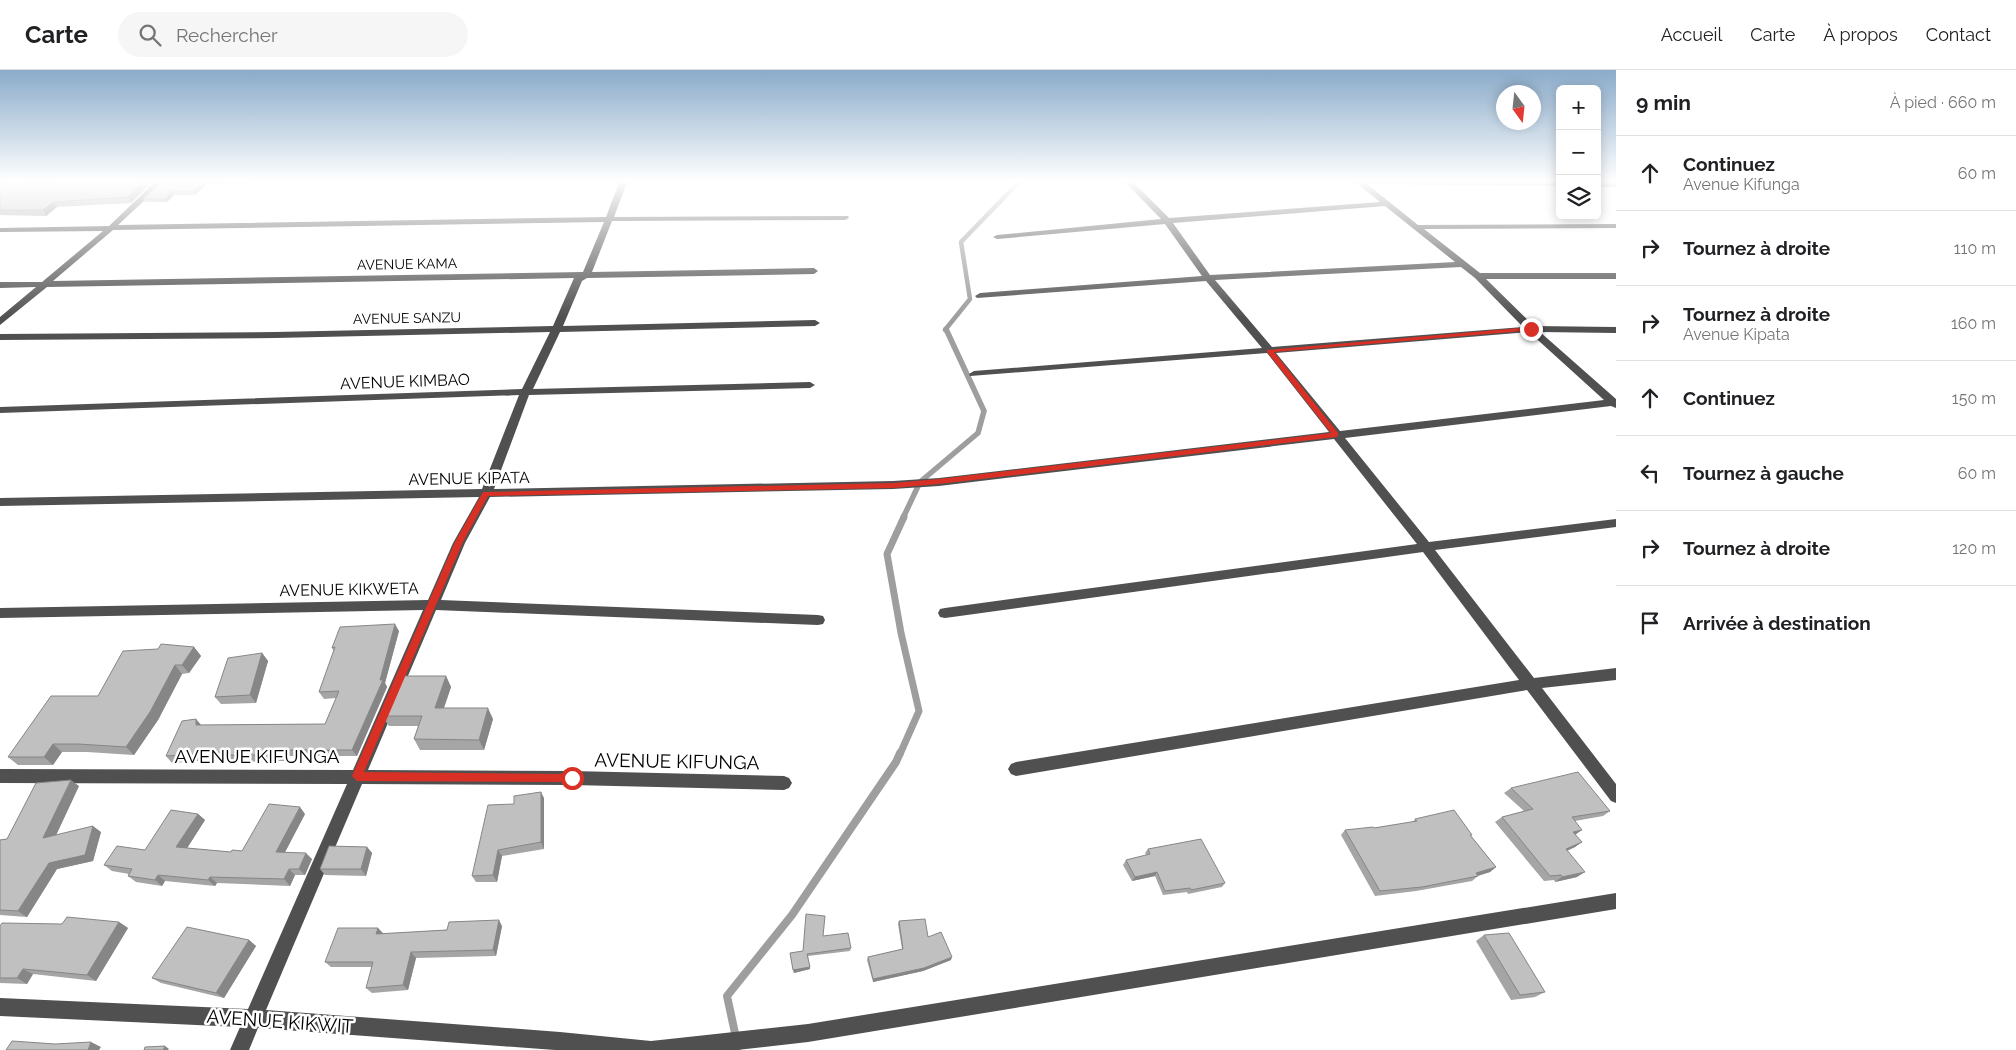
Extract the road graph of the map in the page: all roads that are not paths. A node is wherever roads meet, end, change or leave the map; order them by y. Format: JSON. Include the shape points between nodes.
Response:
{"nodes":[{"id":1,"x":113,"y":226,"type":"edge"},
{"id":2,"x":236,"y":226,"type":"edge"},
{"id":3,"x":605,"y":226,"type":"edge"},
{"id":4,"x":1110,"y":226,"type":"edge"},
{"id":5,"x":1171,"y":226,"type":"edge"},
{"id":6,"x":1415,"y":226,"type":"joint"},
{"id":7,"x":1616,"y":226,"type":"edge"},
{"id":8,"x":111,"y":228,"type":"junction"},
{"id":9,"x":0,"y":230,"type":"edge"},
{"id":10,"x":997,"y":237,"type":"dead end"},
{"id":11,"x":1462,"y":264,"type":"junction"},
{"id":12,"x":814,"y":271,"type":"dead end"},
{"id":13,"x":587,"y":274,"type":"junction"},
{"id":14,"x":1478,"y":276,"type":"junction"},
{"id":15,"x":1616,"y":276,"type":"edge"},
{"id":16,"x":1208,"y":278,"type":"junction"},
{"id":17,"x":44,"y":284,"type":"junction"},
{"id":18,"x":0,"y":285,"type":"edge"},
{"id":19,"x":980,"y":296,"type":"dead end"},
{"id":20,"x":0,"y":322,"type":"edge"},
{"id":21,"x":815,"y":324,"type":"dead end"},
{"id":22,"x":557,"y":328,"type":"junction"},
{"id":23,"x":1531,"y":329,"type":"junction"},
{"id":24,"x":1616,"y":330,"type":"edge"},
{"id":25,"x":0,"y":337,"type":"edge"},
{"id":26,"x":1270,"y":351,"type":"junction"},
{"id":27,"x":974,"y":374,"type":"dead end"},
{"id":28,"x":810,"y":385,"type":"dead end"},
{"id":29,"x":527,"y":392,"type":"junction"},
{"id":30,"x":1615,"y":403,"type":"edge"},
{"id":31,"x":0,"y":410,"type":"edge"},
{"id":32,"x":1336,"y":434,"type":"junction"},
{"id":33,"x":486,"y":494,"type":"junction"},
{"id":34,"x":0,"y":502,"type":"edge"},
{"id":35,"x":1616,"y":523,"type":"edge"},
{"id":36,"x":1426,"y":547,"type":"junction"},
{"id":37,"x":431,"y":605,"type":"junction"},
{"id":38,"x":0,"y":613,"type":"edge"},
{"id":39,"x":944,"y":613,"type":"dead end"},
{"id":40,"x":818,"y":620,"type":"dead end"},
{"id":41,"x":1616,"y":674,"type":"edge"},
{"id":42,"x":1530,"y":684,"type":"junction"},
{"id":43,"x":1016,"y":769,"type":"dead end"},
{"id":44,"x":0,"y":776,"type":"edge"},
{"id":45,"x":357,"y":776,"type":"junction"},
{"id":46,"x":784,"y":783,"type":"dead end"},
{"id":47,"x":1616,"y":796,"type":"edge"},
{"id":48,"x":1616,"y":901,"type":"edge"},
{"id":49,"x":0,"y":1007,"type":"edge"},
{"id":50,"x":253,"y":1018,"type":"junction"},
{"id":51,"x":239,"y":1050,"type":"edge"},
{"id":52,"x":651,"y":1050,"type":"edge"}],
"edges":[{"from":1,"to":8,"type":"street"},
{"from":2,"to":8,"type":"street"},
{"from":3,"to":13,"type":"street"},
{"from":4,"to":10,"type":"street"},
{"from":5,"to":16,"type":"street"},
{"from":6,"to":7,"type":"street"},
{"from":6,"to":11,"type":"street"},
{"from":8,"to":9,"type":"street"},
{"from":8,"to":17,"type":"street"},
{"from":11,"to":14,"type":"street"},
{"from":11,"to":16,"type":"street"},
{"from":12,"to":13,"type":"street","name":"AVENUE KAMA"},
{"from":13,"to":17,"type":"street","name":"AVENUE KAMA"},
{"from":13,"to":22,"type":"street","via":[[578,279]]},
{"from":14,"to":15,"type":"street"},
{"from":14,"to":23,"type":"street"},
{"from":16,"to":19,"type":"street"},
{"from":16,"to":26,"type":"street"},
{"from":17,"to":18,"type":"street","name":"AVENUE KAMA"},
{"from":17,"to":20,"type":"street"},
{"from":21,"to":22,"type":"street","name":"AVENUE SANZU"},
{"from":22,"to":25,"type":"street","name":"AVENUE SANZU"},
{"from":22,"to":29,"type":"street"},
{"from":23,"to":24,"type":"street"},
{"from":23,"to":26,"type":"street"},
{"from":23,"to":30,"type":"street"},
{"from":26,"to":27,"type":"street"},
{"from":26,"to":32,"type":"street"},
{"from":28,"to":29,"type":"street","name":"AVENUE KIMBAO"},
{"from":29,"to":31,"type":"street","name":"AVENUE KIMBAO"},
{"from":29,"to":33,"type":"street","via":[[517,410]]},
{"from":30,"to":32,"type":"street","name":"AVENUE KIPATA"},
{"from":32,"to":33,"type":"street","name":"AVENUE KIPATA","via":[[939,482]]},
{"from":32,"to":36,"type":"street"},
{"from":33,"to":34,"type":"street","name":"AVENUE KIPATA"},
{"from":33,"to":37,"type":"street","via":[[459,542]]},
{"from":35,"to":36,"type":"street"},
{"from":36,"to":39,"type":"street"},
{"from":36,"to":42,"type":"street"},
{"from":37,"to":38,"type":"street","name":"AVENUE KIKWETA"},
{"from":37,"to":40,"type":"street","name":"AVENUE KIKWETA"},
{"from":37,"to":45,"type":"street"},
{"from":41,"to":42,"type":"street"},
{"from":42,"to":43,"type":"street"},
{"from":42,"to":47,"type":"street"},
{"from":44,"to":45,"type":"street","name":"AVENUE KIFUNGA"},
{"from":45,"to":46,"type":"street","name":"AVENUE KIFUNGA"},
{"from":45,"to":50,"type":"street"},
{"from":48,"to":52,"type":"street","name":"AVENUE KIKWIT","via":[[808,1033]]},
{"from":49,"to":50,"type":"street","name":"AVENUE KIKWIT"},
{"from":50,"to":51,"type":"street"},
{"from":50,"to":52,"type":"street","name":"AVENUE KIKWIT"}]}
